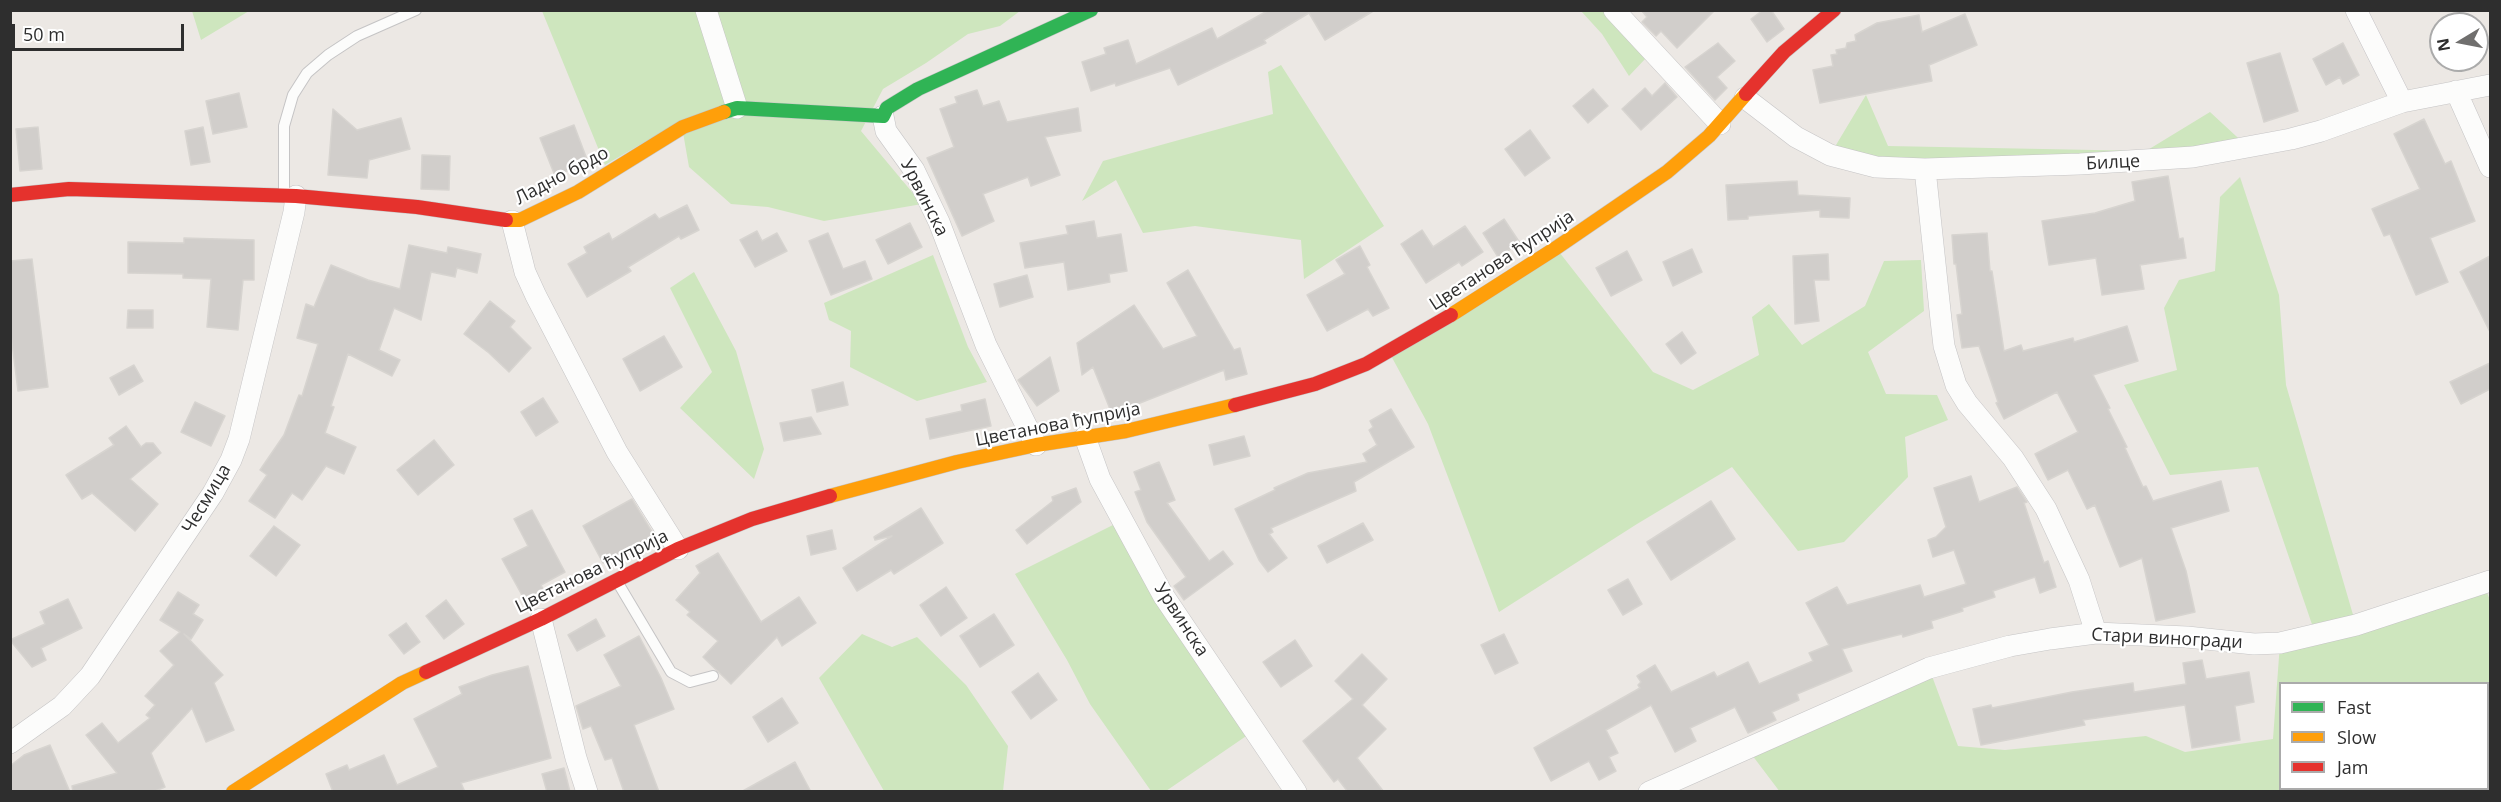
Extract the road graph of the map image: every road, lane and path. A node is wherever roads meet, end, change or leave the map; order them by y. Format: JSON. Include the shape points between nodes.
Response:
{"nodes":[{"id":1,"x":416,"y":10,"type":"edge"},
{"id":2,"x":706,"y":10,"type":"edge"},
{"id":3,"x":1091,"y":10,"type":"edge"},
{"id":4,"x":1614,"y":10,"type":"edge"},
{"id":5,"x":1834,"y":10,"type":"edge"},
{"id":6,"x":2356,"y":10,"type":"edge"},
{"id":7,"x":2490,"y":85,"type":"edge"},
{"id":8,"x":2456,"y":91,"type":"junction"},
{"id":9,"x":1745,"y":98,"type":"junction"},
{"id":10,"x":2402,"y":102,"type":"junction"},
{"id":11,"x":737,"y":108,"type":"junction"},
{"id":12,"x":883,"y":116,"type":"junction"},
{"id":13,"x":1720,"y":124,"type":"junction"},
{"id":14,"x":2490,"y":167,"type":"edge"},
{"id":15,"x":1925,"y":170,"type":"junction"},
{"id":16,"x":10,"y":195,"type":"edge"},
{"id":17,"x":290,"y":196,"type":"junction"},
{"id":18,"x":512,"y":221,"type":"junction"},
{"id":19,"x":1086,"y":437,"type":"junction"},
{"id":20,"x":1036,"y":445,"type":"junction"},
{"id":21,"x":678,"y":549,"type":"junction"},
{"id":22,"x":617,"y":580,"type":"junction"},
{"id":23,"x":2490,"y":581,"type":"edge"},
{"id":24,"x":541,"y":619,"type":"junction"},
{"id":25,"x":2096,"y":633,"type":"junction"},
{"id":26,"x":713,"y":676,"type":"dead end"},
{"id":27,"x":10,"y":743,"type":"edge"},
{"id":28,"x":233,"y":792,"type":"edge"},
{"id":29,"x":587,"y":792,"type":"edge"},
{"id":30,"x":1296,"y":792,"type":"edge"},
{"id":31,"x":1649,"y":792,"type":"edge"}],
"edges":[{"from":1,"to":17,"type":"lane","via":[[357,36],[307,73],[293,95],[285,119]]},
{"from":2,"to":11,"type":"street"},
{"from":3,"to":12,"type":"street","via":[[918,89],[887,108]]},
{"from":4,"to":13,"type":"street"},
{"from":5,"to":9,"type":"street","name":"Цветанова ћуприја","via":[[1784,52]]},
{"from":6,"to":10,"type":"street"},
{"from":7,"to":8,"type":"street","name":"Билце"},
{"from":8,"to":10,"type":"street","name":"Билце"},
{"from":8,"to":14,"type":"street"},
{"from":9,"to":13,"type":"street","name":"Цветанова ћуприја"},
{"from":9,"to":15,"type":"street","name":"Билце","via":[[1796,137],[1830,154],[1876,168]]},
{"from":10,"to":15,"type":"street","name":"Билце","via":[[2301,136],[2193,157]]},
{"from":11,"to":12,"type":"street","name":"Ладно брдо"},
{"from":11,"to":18,"type":"street","name":"Ладно брдо","via":[[684,128],[578,192]]},
{"from":12,"to":20,"type":"street","name":"Урвинска","via":[[890,139],[914,170],[930,202],[986,345]]},
{"from":13,"to":19,"type":"street","name":"Цветанова ћуприја","via":[[1667,172],[1623,204],[1439,323],[1366,364],[1271,396]]},
{"from":15,"to":25,"type":"street","via":[[1942,329],[1956,385],[1966,403],[2013,458],[2046,509],[2079,580]]},
{"from":16,"to":17,"type":"street","name":"Ладно брдо","via":[[69,189]]},
{"from":17,"to":18,"type":"street","name":"Ладно брдо","via":[[417,207]]},
{"from":17,"to":27,"type":"street","name":"Чесмица","via":[[294,212],[231,460],[90,676],[62,706]]},
{"from":18,"to":21,"type":"street","via":[[525,272],[536,296],[617,452]]},
{"from":19,"to":20,"type":"street","name":"Цветанова ћуприја"},
{"from":19,"to":30,"type":"street","name":"Урвинска","via":[[1100,479],[1163,595]]},
{"from":20,"to":21,"type":"street","name":"Цветанова ћуприја","via":[[785,508]]},
{"from":21,"to":22,"type":"street","name":"Цветанова ћуприја"},
{"from":22,"to":24,"type":"street","name":"Цветанова ћуприја"},
{"from":22,"to":26,"type":"lane","via":[[671,672],[690,682]]},
{"from":23,"to":25,"type":"street","name":"Стари виногради","via":[[2356,625],[2280,644]]},
{"from":24,"to":28,"type":"street","name":"Цветанова ћуприја","via":[[402,683]]},
{"from":24,"to":29,"type":"street"},
{"from":25,"to":31,"type":"street","name":"Стари виногради","via":[[2020,644],[1929,668]]}]}
